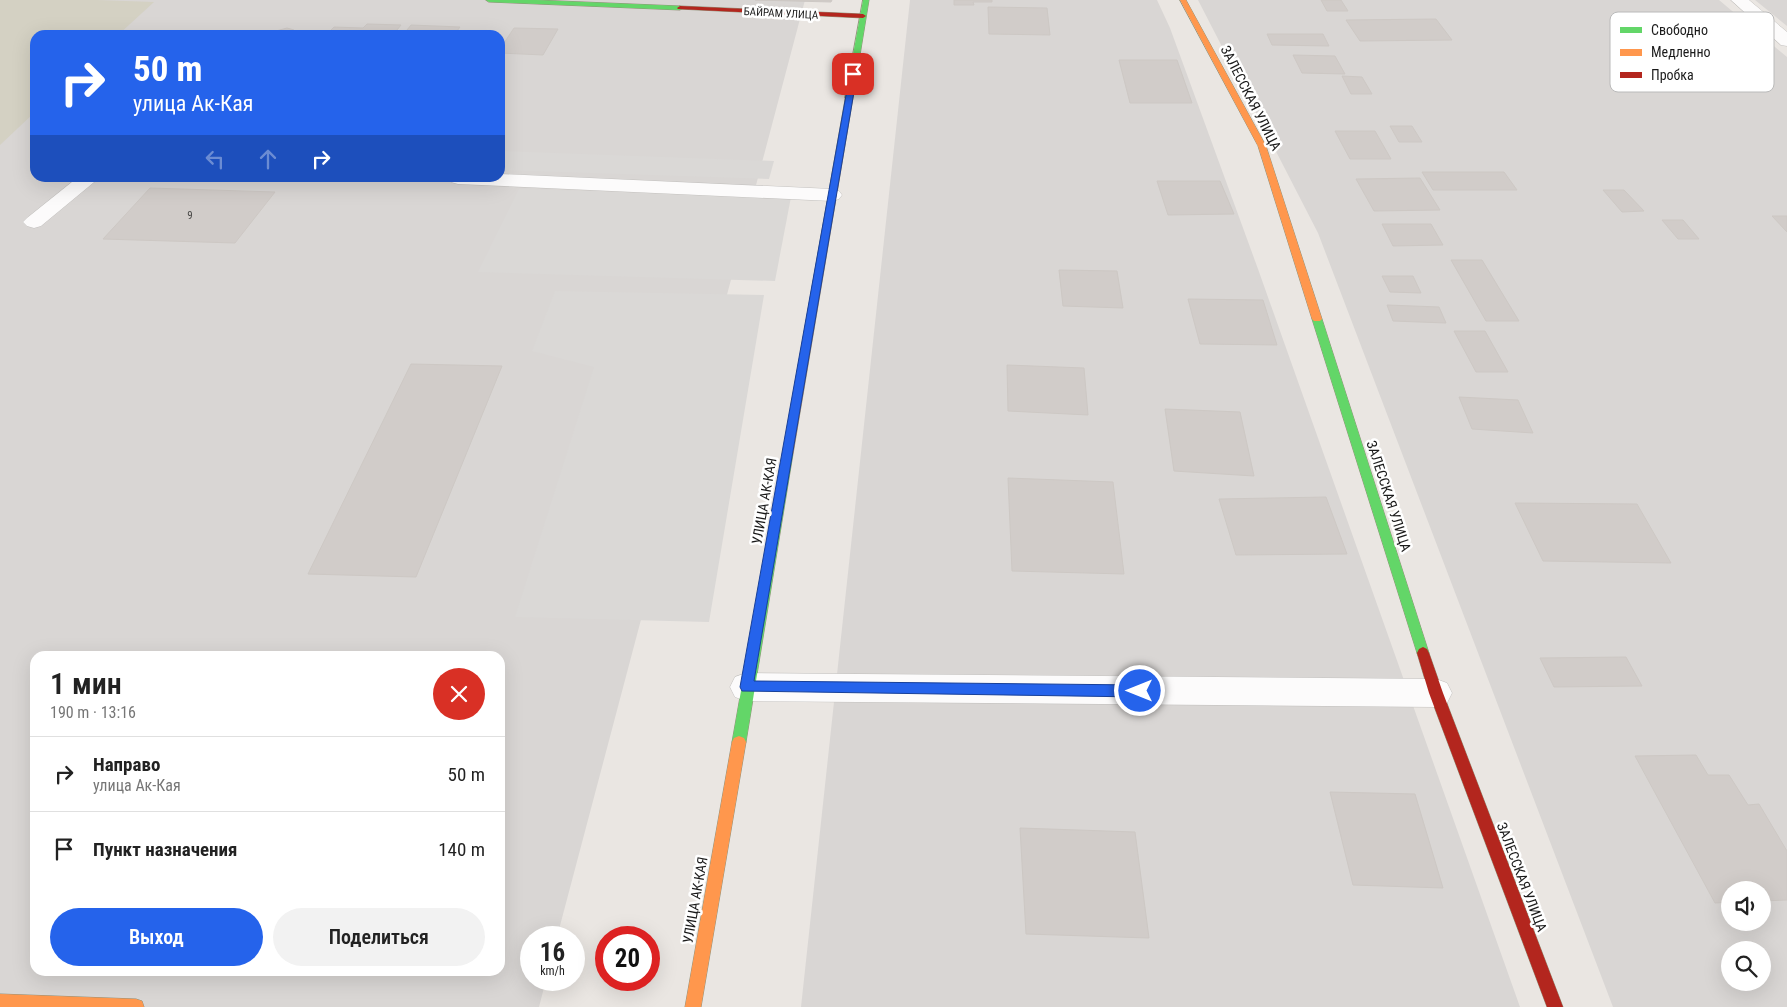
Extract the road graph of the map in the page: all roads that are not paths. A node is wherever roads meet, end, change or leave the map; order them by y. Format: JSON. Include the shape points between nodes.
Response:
{"nodes":[{"id":1,"x":489,"y":0,"type":"edge"},
{"id":2,"x":866,"y":0,"type":"edge"},
{"id":3,"x":1183,"y":0,"type":"edge"},
{"id":4,"x":1738,"y":0,"type":"edge"},
{"id":5,"x":1752,"y":12,"type":"edge"},
{"id":6,"x":863,"y":16,"type":"junction"},
{"id":7,"x":1774,"y":30,"type":"edge"},
{"id":8,"x":1787,"y":41,"type":"edge"},
{"id":9,"x":505,"y":180,"type":"edge"},
{"id":10,"x":84,"y":182,"type":"edge"},
{"id":11,"x":832,"y":195,"type":"junction"},
{"id":12,"x":34,"y":222,"type":"dead end"},
{"id":13,"x":746,"y":687,"type":"junction"},
{"id":14,"x":1436,"y":694,"type":"junction"},
{"id":15,"x":0,"y":1002,"type":"edge"},
{"id":16,"x":136,"y":1007,"type":"edge"},
{"id":17,"x":692,"y":1007,"type":"edge"},
{"id":18,"x":1556,"y":1007,"type":"edge"}],
"edges":[{"from":1,"to":6,"type":"street","name":"БАЙРАМ УЛИЦА"},
{"from":2,"to":6,"type":"street","name":"УЛИЦА АК-КАЯ"},
{"from":3,"to":14,"type":"street","name":"ЗАЛЕССКАЯ УЛИЦА","via":[[1262,146]]},
{"from":4,"to":5,"type":"street"},
{"from":6,"to":11,"type":"street","name":"УЛИЦА АК-КАЯ"},
{"from":7,"to":8,"type":"street"},
{"from":9,"to":11,"type":"street"},
{"from":10,"to":12,"type":"street"},
{"from":11,"to":13,"type":"street","name":"УЛИЦА АК-КАЯ"},
{"from":13,"to":14,"type":"street"},
{"from":13,"to":17,"type":"street","name":"УЛИЦА АК-КАЯ"},
{"from":14,"to":18,"type":"street","name":"ЗАЛЕССКАЯ УЛИЦА"},
{"from":15,"to":16,"type":"street"}]}
